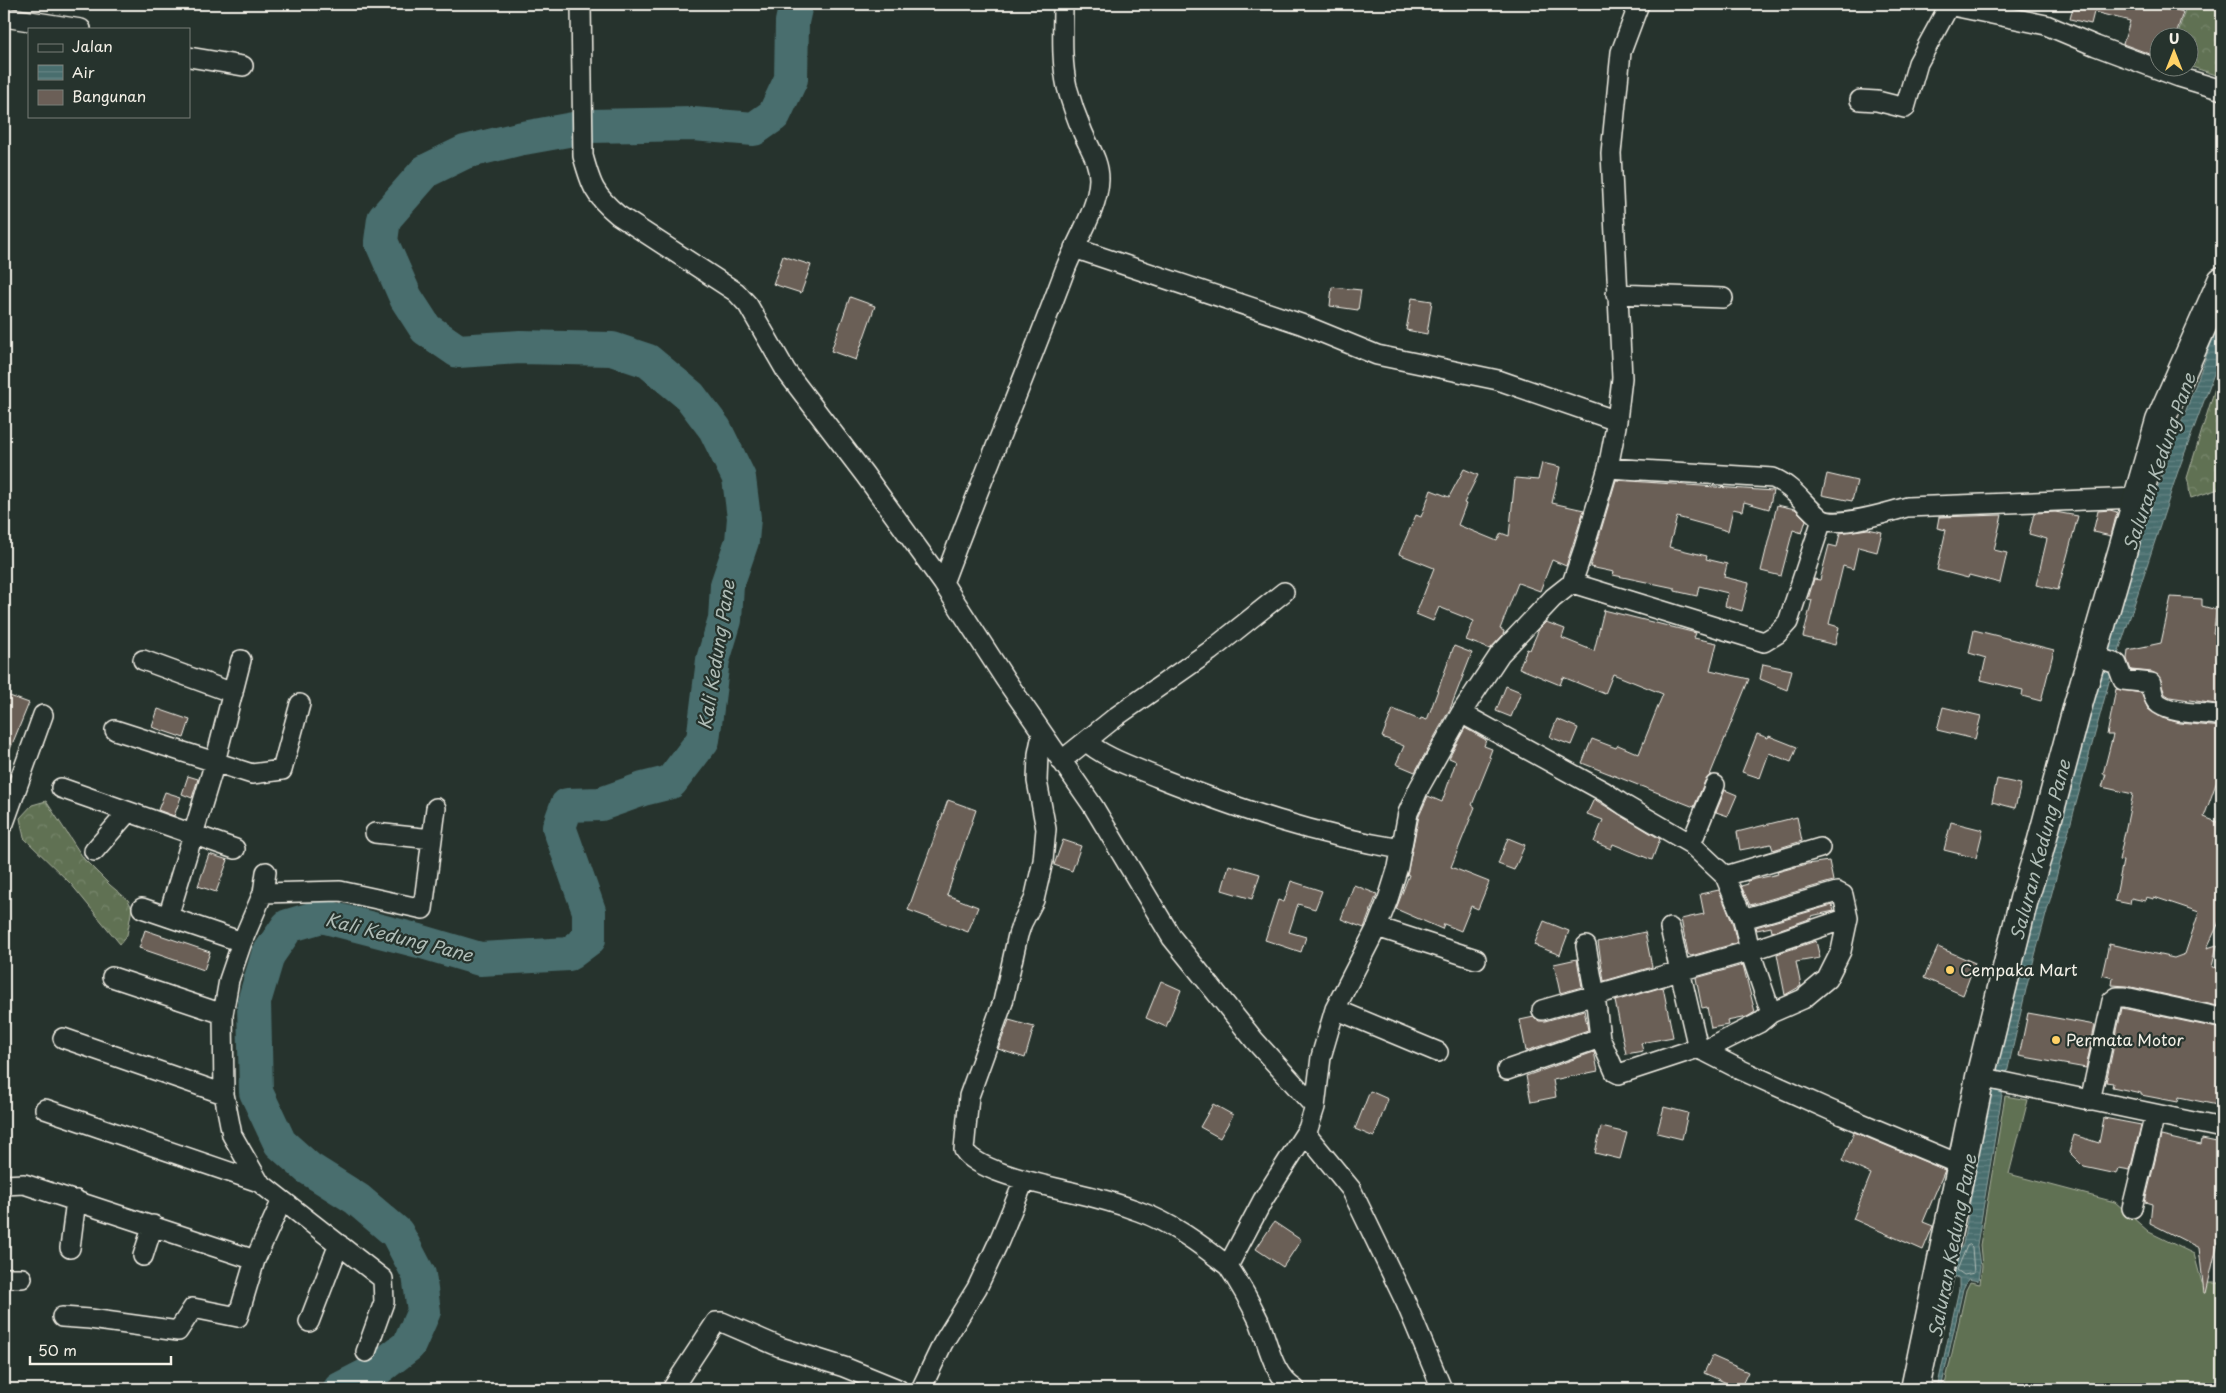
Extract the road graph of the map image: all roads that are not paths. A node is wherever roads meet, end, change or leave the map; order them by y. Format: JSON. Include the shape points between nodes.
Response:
{"nodes":[{"id":1,"x":581,"y":4,"type":"edge"},
{"id":2,"x":1062,"y":4,"type":"edge"},
{"id":3,"x":1639,"y":4,"type":"edge"},
{"id":4,"x":1946,"y":5,"type":"edge"},
{"id":5,"x":4,"y":17,"type":"edge"},
{"id":6,"x":75,"y":28,"type":"edge"},
{"id":7,"x":190,"y":58,"type":"edge"},
{"id":8,"x":243,"y":66,"type":"dead end"},
{"id":9,"x":2222,"y":90,"type":"edge"},
{"id":10,"x":1860,"y":100,"type":"dead end"},
{"id":11,"x":1074,"y":248,"type":"junction"},
{"id":12,"x":2222,"y":281,"type":"edge"},
{"id":13,"x":1616,"y":294,"type":"junction"},
{"id":14,"x":1722,"y":298,"type":"dead end"},
{"id":15,"x":2217,"y":311,"type":"edge"},
{"id":16,"x":1617,"y":421,"type":"junction"},
{"id":17,"x":1608,"y":468,"type":"junction"},
{"id":18,"x":2138,"y":498,"type":"junction"},
{"id":19,"x":1822,"y":520,"type":"junction"},
{"id":20,"x":943,"y":583,"type":"junction"},
{"id":21,"x":1572,"y":583,"type":"junction"},
{"id":22,"x":1284,"y":592,"type":"dead end"},
{"id":23,"x":143,"y":660,"type":"dead end"},
{"id":24,"x":241,"y":660,"type":"dead end"},
{"id":25,"x":2103,"y":660,"type":"junction"},
{"id":26,"x":233,"y":693,"type":"junction"},
{"id":27,"x":300,"y":704,"type":"dead end"},
{"id":28,"x":1460,"y":713,"type":"junction"},
{"id":29,"x":43,"y":715,"type":"dead end"},
{"id":30,"x":2222,"y":716,"type":"edge"},
{"id":31,"x":115,"y":730,"type":"dead end"},
{"id":32,"x":1044,"y":738,"type":"junction"},
{"id":33,"x":1086,"y":741,"type":"junction"},
{"id":34,"x":1060,"y":759,"type":"junction"},
{"id":35,"x":215,"y":762,"type":"junction"},
{"id":36,"x":1715,"y":784,"type":"dead end"},
{"id":37,"x":60,"y":788,"type":"dead end"},
{"id":38,"x":436,"y":808,"type":"dead end"},
{"id":39,"x":128,"y":812,"type":"junction"},
{"id":40,"x":4,"y":823,"type":"edge"},
{"id":41,"x":375,"y":833,"type":"dead end"},
{"id":42,"x":193,"y":835,"type":"junction"},
{"id":43,"x":432,"y":839,"type":"junction"},
{"id":44,"x":1691,"y":844,"type":"junction"},
{"id":45,"x":1820,"y":848,"type":"dead end"},
{"id":46,"x":235,"y":849,"type":"dead end"},
{"id":47,"x":1401,"y":849,"type":"junction"},
{"id":48,"x":94,"y":851,"type":"dead end"},
{"id":49,"x":266,"y":872,"type":"dead end"},
{"id":50,"x":1725,"y":876,"type":"junction"},
{"id":51,"x":263,"y":893,"type":"junction"},
{"id":52,"x":142,"y":908,"type":"dead end"},
{"id":53,"x":168,"y":917,"type":"junction"},
{"id":54,"x":1848,"y":918,"type":"junction"},
{"id":55,"x":1743,"y":919,"type":"junction"},
{"id":56,"x":1377,"y":926,"type":"junction"},
{"id":57,"x":1670,"y":928,"type":"dead end"},
{"id":58,"x":242,"y":942,"type":"junction"},
{"id":59,"x":1586,"y":946,"type":"dead end"},
{"id":60,"x":1750,"y":951,"type":"junction"},
{"id":61,"x":1476,"y":958,"type":"dead end"},
{"id":62,"x":1680,"y":969,"type":"junction"},
{"id":63,"x":112,"y":977,"type":"dead end"},
{"id":64,"x":1595,"y":995,"type":"junction"},
{"id":65,"x":1334,"y":1009,"type":"junction"},
{"id":66,"x":1542,"y":1010,"type":"dead end"},
{"id":67,"x":1771,"y":1013,"type":"junction"},
{"id":68,"x":224,"y":1014,"type":"junction"},
{"id":69,"x":2222,"y":1018,"type":"edge"},
{"id":70,"x":63,"y":1038,"type":"dead end"},
{"id":71,"x":1600,"y":1038,"type":"junction"},
{"id":72,"x":1701,"y":1050,"type":"junction"},
{"id":73,"x":1438,"y":1052,"type":"dead end"},
{"id":74,"x":1507,"y":1070,"type":"dead end"},
{"id":75,"x":1985,"y":1078,"type":"junction"},
{"id":76,"x":224,"y":1094,"type":"junction"},
{"id":77,"x":2090,"y":1100,"type":"junction"},
{"id":78,"x":45,"y":1109,"type":"dead end"},
{"id":79,"x":2155,"y":1114,"type":"junction"},
{"id":80,"x":1311,"y":1121,"type":"junction"},
{"id":81,"x":2222,"y":1128,"type":"edge"},
{"id":82,"x":1961,"y":1165,"type":"junction"},
{"id":83,"x":1024,"y":1181,"type":"junction"},
{"id":84,"x":259,"y":1182,"type":"junction"},
{"id":85,"x":4,"y":1185,"type":"edge"},
{"id":86,"x":76,"y":1200,"type":"junction"},
{"id":87,"x":282,"y":1200,"type":"junction"},
{"id":88,"x":2132,"y":1208,"type":"dead end"},
{"id":89,"x":153,"y":1225,"type":"junction"},
{"id":90,"x":338,"y":1244,"type":"junction"},
{"id":91,"x":70,"y":1248,"type":"dead end"},
{"id":92,"x":143,"y":1256,"type":"dead end"},
{"id":93,"x":256,"y":1260,"type":"junction"},
{"id":94,"x":1228,"y":1266,"type":"junction"},
{"id":95,"x":62,"y":1317,"type":"dead end"},
{"id":96,"x":309,"y":1322,"type":"dead end"},
{"id":97,"x":366,"y":1352,"type":"dead end"},
{"id":98,"x":672,"y":1389,"type":"edge"},
{"id":99,"x":898,"y":1389,"type":"edge"},
{"id":100,"x":921,"y":1389,"type":"edge"},
{"id":101,"x":1295,"y":1389,"type":"edge"},
{"id":102,"x":1442,"y":1389,"type":"edge"},
{"id":103,"x":1915,"y":1389,"type":"edge"}],
"edges":[{"from":1,"to":20,"type":"street","via":[[583,156],[589,180],[600,200],[742,298],[786,371]]},
{"from":2,"to":11,"type":"street","via":[[1067,86],[1083,133],[1096,158],[1099,178],[1095,198]]},
{"from":3,"to":13,"type":"street","via":[[1621,52],[1611,153],[1617,248]]},
{"from":4,"to":9,"type":"street","via":[[2046,25]]},
{"from":4,"to":10,"type":"street","via":[[1918,63],[1905,108]]},
{"from":5,"to":6,"type":"street"},
{"from":7,"to":8,"type":"street"},
{"from":11,"to":16,"type":"street","via":[[1301,324],[1377,355],[1498,380]]},
{"from":11,"to":20,"type":"street"},
{"from":12,"to":15,"type":"main road"},
{"from":13,"to":14,"type":"street"},
{"from":13,"to":16,"type":"street","via":[[1622,378]]},
{"from":15,"to":18,"type":"main road","via":[[2160,420]]},
{"from":16,"to":17,"type":"street"},
{"from":17,"to":19,"type":"street","via":[[1773,478],[1786,485]]},
{"from":17,"to":21,"type":"street"},
{"from":18,"to":19,"type":"street","via":[[1906,507],[1868,518],[1837,522]]},
{"from":18,"to":25,"type":"main road"},
{"from":19,"to":21,"type":"street","via":[[1788,622],[1764,642]]},
{"from":20,"to":32,"type":"street"},
{"from":21,"to":28,"type":"street","via":[[1553,598],[1500,654]]},
{"from":22,"to":33,"type":"street","via":[[1210,651]]},
{"from":23,"to":26,"type":"street"},
{"from":24,"to":26,"type":"street"},
{"from":25,"to":30,"type":"street","via":[[2123,680],[2151,683],[2159,704],[2184,712]]},
{"from":25,"to":75,"type":"main road","via":[[2024,899]]},
{"from":26,"to":35,"type":"street"},
{"from":27,"to":35,"type":"street","via":[[282,770],[252,774]]},
{"from":28,"to":44,"type":"street","via":[[1605,792]]},
{"from":28,"to":47,"type":"street","via":[[1408,813]]},
{"from":29,"to":40,"type":"street"},
{"from":31,"to":35,"type":"street"},
{"from":32,"to":34,"type":"street"},
{"from":32,"to":83,"type":"street","via":[[1038,754],[1037,781],[1046,829],[1043,861],[1034,900],[1018,935],[1003,1002],[969,1096],[963,1145],[965,1153],[985,1165]]},
{"from":33,"to":34,"type":"street"},
{"from":33,"to":47,"type":"street","via":[[1127,765],[1220,802],[1349,841]]},
{"from":34,"to":80,"type":"street","via":[[1093,806],[1172,938],[1255,1041]]},
{"from":35,"to":42,"type":"street"},
{"from":36,"to":44,"type":"street"},
{"from":37,"to":39,"type":"street"},
{"from":38,"to":43,"type":"street"},
{"from":39,"to":42,"type":"street"},
{"from":39,"to":48,"type":"street"},
{"from":41,"to":43,"type":"street"},
{"from":42,"to":46,"type":"street"},
{"from":42,"to":53,"type":"street"},
{"from":43,"to":51,"type":"street","via":[[424,909],[340,891]]},
{"from":44,"to":50,"type":"street"},
{"from":45,"to":50,"type":"street"},
{"from":47,"to":56,"type":"street"},
{"from":49,"to":51,"type":"street"},
{"from":50,"to":55,"type":"street"},
{"from":51,"to":58,"type":"street"},
{"from":52,"to":53,"type":"street"},
{"from":53,"to":58,"type":"street"},
{"from":54,"to":55,"type":"street","via":[[1843,895],[1837,892]]},
{"from":54,"to":60,"type":"street"},
{"from":54,"to":67,"type":"street","via":[[1841,951],[1827,979],[1803,999]]},
{"from":55,"to":60,"type":"street"},
{"from":56,"to":61,"type":"street"},
{"from":56,"to":65,"type":"street"},
{"from":57,"to":62,"type":"street"},
{"from":58,"to":68,"type":"street"},
{"from":59,"to":64,"type":"street"},
{"from":60,"to":62,"type":"street"},
{"from":60,"to":67,"type":"street"},
{"from":62,"to":64,"type":"street"},
{"from":62,"to":72,"type":"street"},
{"from":63,"to":68,"type":"street"},
{"from":64,"to":66,"type":"street"},
{"from":64,"to":71,"type":"street"},
{"from":65,"to":73,"type":"street"},
{"from":65,"to":80,"type":"street","via":[[1321,1057]]},
{"from":67,"to":72,"type":"street","via":[[1759,1023]]},
{"from":68,"to":76,"type":"street"},
{"from":69,"to":77,"type":"street","via":[[2117,997],[2112,1001]]},
{"from":70,"to":76,"type":"street"},
{"from":71,"to":72,"type":"street","via":[[1611,1066],[1619,1074]]},
{"from":71,"to":74,"type":"street"},
{"from":72,"to":82,"type":"street","via":[[1837,1113]]},
{"from":75,"to":77,"type":"street"},
{"from":75,"to":82,"type":"main road"},
{"from":76,"to":84,"type":"street","via":[[232,1135]]},
{"from":77,"to":79,"type":"street"},
{"from":78,"to":84,"type":"street"},
{"from":79,"to":81,"type":"street"},
{"from":79,"to":88,"type":"street"},
{"from":80,"to":94,"type":"street"},
{"from":80,"to":102,"type":"street","via":[[1350,1189],[1406,1303]]},
{"from":82,"to":103,"type":"main road"},
{"from":83,"to":94,"type":"street","via":[[1139,1211],[1182,1232]]},
{"from":83,"to":100,"type":"street","via":[[977,1288],[943,1343]]},
{"from":84,"to":87,"type":"street"},
{"from":85,"to":86,"type":"street","via":[[24,1184]]},
{"from":86,"to":89,"type":"street"},
{"from":86,"to":91,"type":"street"},
{"from":87,"to":90,"type":"street"},
{"from":87,"to":93,"type":"street"},
{"from":89,"to":92,"type":"street"},
{"from":89,"to":93,"type":"street"},
{"from":90,"to":96,"type":"street"},
{"from":90,"to":97,"type":"street","via":[[383,1279],[384,1302]]},
{"from":93,"to":95,"type":"street","via":[[238,1316],[193,1308],[178,1331]]},
{"from":94,"to":101,"type":"street","via":[[1243,1289],[1280,1376]]},
{"from":98,"to":99,"type":"street","via":[[716,1322],[722,1322],[780,1347],[844,1367]]}]}
